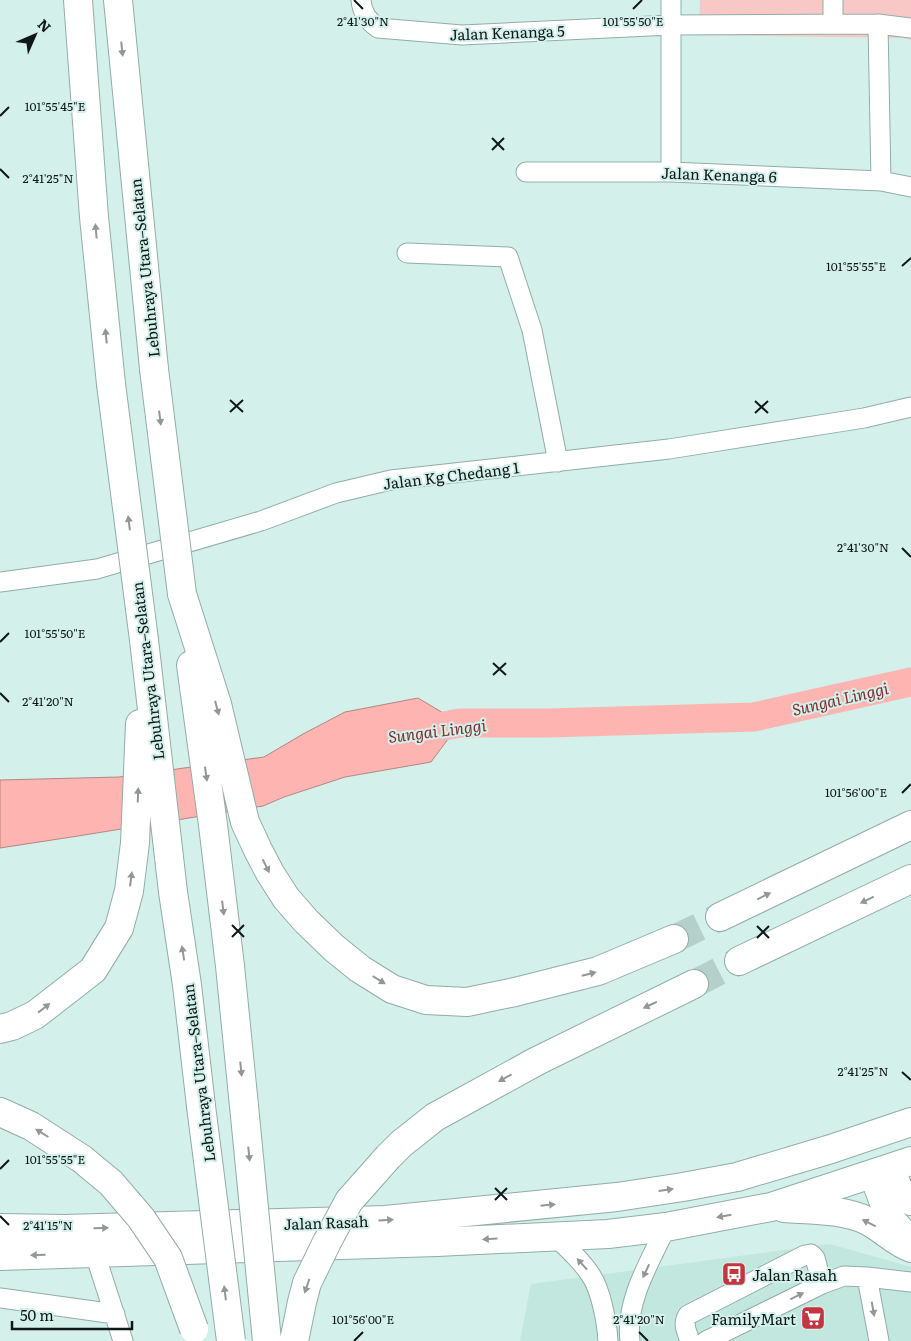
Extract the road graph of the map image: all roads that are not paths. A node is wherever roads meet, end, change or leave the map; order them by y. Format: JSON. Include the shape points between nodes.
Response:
{"nodes":[{"id":1,"x":78,"y":0,"type":"edge"},
{"id":2,"x":118,"y":0,"type":"edge"},
{"id":3,"x":360,"y":0,"type":"edge"},
{"id":4,"x":670,"y":0,"type":"edge"},
{"id":5,"x":833,"y":0,"type":"edge"},
{"id":6,"x":833,"y":24,"type":"junction"},
{"id":7,"x":878,"y":24,"type":"junction"},
{"id":8,"x":671,"y":25,"type":"junction"},
{"id":9,"x":911,"y":28,"type":"edge"},
{"id":10,"x":526,"y":172,"type":"dead end"},
{"id":11,"x":671,"y":172,"type":"junction"},
{"id":12,"x":881,"y":181,"type":"junction"},
{"id":13,"x":911,"y":188,"type":"edge"},
{"id":14,"x":407,"y":253,"type":"dead end"},
{"id":15,"x":911,"y":407,"type":"edge"},
{"id":16,"x":558,"y":462,"type":"junction"},
{"id":17,"x":0,"y":582,"type":"edge"},
{"id":18,"x":182,"y":594,"type":"junction"},
{"id":19,"x":144,"y":640,"type":"junction"},
{"id":20,"x":911,"y":825,"type":"edge"},
{"id":21,"x":911,"y":879,"type":"edge"},
{"id":22,"x":720,"y":917,"type":"tunnel mouth"},
{"id":23,"x":674,"y":939,"type":"tunnel mouth"},
{"id":24,"x":739,"y":961,"type":"tunnel mouth"},
{"id":25,"x":694,"y":984,"type":"tunnel mouth"},
{"id":26,"x":0,"y":1029,"type":"edge"},
{"id":27,"x":0,"y":1112,"type":"edge"},
{"id":28,"x":908,"y":1124,"type":"edge"},
{"id":29,"x":831,"y":1149,"type":"junction"},
{"id":30,"x":887,"y":1165,"type":"edge"},
{"id":31,"x":911,"y":1203,"type":"edge"},
{"id":32,"x":772,"y":1207,"type":"junction"},
{"id":33,"x":666,"y":1227,"type":"junction"},
{"id":34,"x":0,"y":1228,"type":"edge"},
{"id":35,"x":556,"y":1237,"type":"junction"},
{"id":36,"x":911,"y":1239,"type":"edge"},
{"id":37,"x":911,"y":1248,"type":"edge"},
{"id":38,"x":95,"y":1254,"type":"junction"},
{"id":39,"x":0,"y":1256,"type":"edge"},
{"id":40,"x":868,"y":1277,"type":"junction"},
{"id":41,"x":911,"y":1282,"type":"edge"},
{"id":42,"x":822,"y":1284,"type":"junction"},
{"id":43,"x":0,"y":1298,"type":"edge"},
{"id":44,"x":115,"y":1314,"type":"junction"},
{"id":45,"x":196,"y":1335,"type":"edge"},
{"id":46,"x":123,"y":1341,"type":"edge"},
{"id":47,"x":231,"y":1341,"type":"edge"},
{"id":48,"x":267,"y":1341,"type":"edge"},
{"id":49,"x":294,"y":1341,"type":"edge"},
{"id":50,"x":608,"y":1341,"type":"edge"},
{"id":51,"x":630,"y":1341,"type":"edge"},
{"id":52,"x":690,"y":1341,"type":"edge"},
{"id":53,"x":706,"y":1341,"type":"edge"},
{"id":54,"x":879,"y":1341,"type":"edge"}],
"edges":[{"from":19,"to":1,"type":"highway","name":"Lebuhraya Utara–Selatan","one_way":true,"bridge":true,"via":[[111,384],[94,217]]},
{"from":2,"to":18,"type":"highway","name":"Lebuhraya Utara–Selatan","one_way":true,"bridge":true,"via":[[154,369]]},
{"from":3,"to":8,"type":"street","name":"Jalan Kenanga 5","via":[[365,16],[378,28],[462,35]]},
{"from":4,"to":8,"type":"street"},
{"from":5,"to":6,"type":"street"},
{"from":6,"to":7,"type":"street","name":"Jalan Kenanga 5"},
{"from":6,"to":8,"type":"street","name":"Jalan Kenanga 5"},
{"from":7,"to":9,"type":"street","name":"Jalan Kenanga 5"},
{"from":7,"to":12,"type":"street"},
{"from":8,"to":11,"type":"street"},
{"from":10,"to":11,"type":"street","name":"Jalan Kenanga 6"},
{"from":11,"to":12,"type":"street","name":"Jalan Kenanga 6"},
{"from":12,"to":13,"type":"street","name":"Jalan Kenanga 6"},
{"from":14,"to":16,"type":"street","via":[[508,257],[532,330]]},
{"from":15,"to":16,"type":"street","name":"Jalan Kg Chedang 1","via":[[864,418],[669,449]]},
{"from":16,"to":17,"type":"street","name":"Jalan Kg Chedang 1","via":[[392,480],[336,493],[261,521],[96,569]]},
{"from":18,"to":23,"type":"highway","one_way":true,"via":[[217,704],[245,822],[286,898],[334,948],[360,968],[392,989],[426,1000],[467,1002],[598,971]]},
{"from":18,"to":48,"type":"highway","name":"Lebuhraya Utara–Selatan","one_way":true,"bridge":true,"via":[[230,966]]},
{"from":26,"to":19,"type":"highway","one_way":true,"via":[[35,1015],[92,970],[119,928],[129,891],[136,843]]},
{"from":47,"to":19,"type":"highway","name":"Lebuhraya Utara–Selatan","one_way":true,"bridge":true},
{"from":22,"to":20,"type":"highway","one_way":true},
{"from":21,"to":24,"type":"highway","one_way":true},
{"from":25,"to":49,"type":"highway","one_way":true,"bridge":true,"via":[[537,1060],[435,1116],[401,1144],[349,1201],[307,1283]]},
{"from":45,"to":27,"type":"highway","one_way":true,"bridge":true,"via":[[168,1258],[142,1218],[111,1184],[82,1159],[31,1126]]},
{"from":28,"to":29,"type":"highway","name":"Jalan Rasah"},
{"from":28,"to":30,"type":"highway","via":[[882,1149]]},
{"from":29,"to":30,"type":"highway"},
{"from":34,"to":29,"type":"highway","name":"Jalan Rasah","one_way":true,"via":[[385,1220],[683,1187],[737,1177]]},
{"from":30,"to":31,"type":"main road"},
{"from":30,"to":32,"type":"highway","name":"Jalan Rasah"},
{"from":30,"to":36,"type":"main road","via":[[882,1203]]},
{"from":32,"to":33,"type":"highway","name":"Jalan Rasah","one_way":true},
{"from":37,"to":32,"type":"highway","one_way":true,"via":[[859,1218],[828,1211]]},
{"from":33,"to":35,"type":"highway","name":"Jalan Rasah"},
{"from":33,"to":51,"type":"street","one_way":true,"via":[[639,1284],[629,1328]]},
{"from":35,"to":38,"type":"highway","name":"Jalan Rasah","one_way":true},
{"from":50,"to":35,"type":"street","one_way":true,"via":[[598,1287],[582,1264]]},
{"from":38,"to":39,"type":"highway","name":"Jalan Rasah","one_way":true},
{"from":38,"to":44,"type":"street"},
{"from":40,"to":41,"type":"street"},
{"from":40,"to":42,"type":"street","via":[[844,1276]]},
{"from":40,"to":54,"type":"street","one_way":true},
{"from":42,"to":52,"type":"street","via":[[815,1258],[805,1255],[688,1316],[684,1325]]},
{"from":53,"to":42,"type":"street","one_way":true},
{"from":43,"to":44,"type":"street"},
{"from":44,"to":46,"type":"street"}]}
